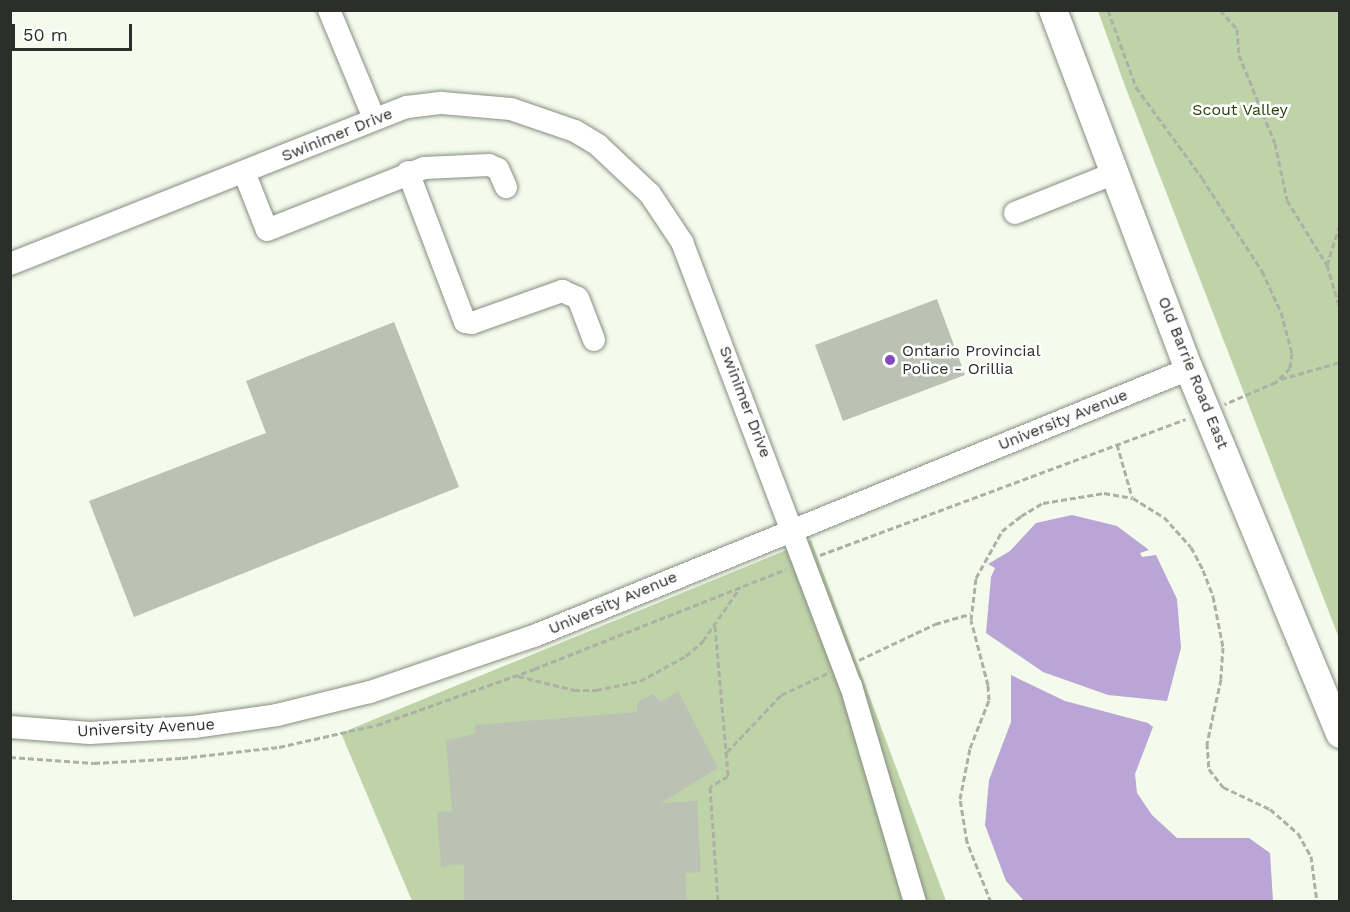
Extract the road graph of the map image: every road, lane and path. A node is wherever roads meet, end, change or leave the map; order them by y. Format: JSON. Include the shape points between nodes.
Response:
{"nodes":[{"id":1,"x":329,"y":10,"type":"edge"},
{"id":2,"x":1053,"y":10,"type":"edge"},
{"id":3,"x":1108,"y":10,"type":"edge"},
{"id":4,"x":1220,"y":10,"type":"edge"},
{"id":5,"x":374,"y":118,"type":"junction"},
{"id":6,"x":244,"y":172,"type":"junction"},
{"id":7,"x":408,"y":172,"type":"junction"},
{"id":8,"x":1115,"y":173,"type":"junction"},
{"id":9,"x":506,"y":187,"type":"dead end"},
{"id":10,"x":1015,"y":213,"type":"dead end"},
{"id":11,"x":1340,"y":224,"type":"edge"},
{"id":12,"x":10,"y":264,"type":"edge"},
{"id":13,"x":1327,"y":265,"type":"junction"},
{"id":14,"x":1340,"y":309,"type":"edge"},
{"id":15,"x":594,"y":340,"type":"dead end"},
{"id":16,"x":1340,"y":362,"type":"edge"},
{"id":17,"x":1189,"y":369,"type":"junction"},
{"id":18,"x":1279,"y":379,"type":"junction"},
{"id":19,"x":1238,"y":399,"type":"dead end"},
{"id":20,"x":1117,"y":444,"type":"dead end"},
{"id":21,"x":1133,"y":498,"type":"junction"},
{"id":22,"x":794,"y":528,"type":"junction"},
{"id":23,"x":739,"y":587,"type":"dead end"},
{"id":24,"x":715,"y":626,"type":"junction"},
{"id":25,"x":517,"y":675,"type":"dead end"},
{"id":26,"x":10,"y":727,"type":"edge"},
{"id":27,"x":1340,"y":734,"type":"edge"},
{"id":28,"x":718,"y":902,"type":"edge"},
{"id":29,"x":915,"y":902,"type":"edge"},
{"id":30,"x":991,"y":902,"type":"edge"},
{"id":31,"x":1317,"y":902,"type":"edge"}],
"edges":[{"from":1,"to":5,"type":"street"},
{"from":2,"to":8,"type":"main road","name":"Old Barrie Road East"},
{"from":3,"to":18,"type":"path","via":[[1136,87],[1202,178],[1262,271],[1281,312],[1292,362]]},
{"from":4,"to":13,"type":"path","via":[[1237,29],[1239,55],[1275,143],[1287,200]]},
{"from":5,"to":6,"type":"street","name":"Swinimer Drive"},
{"from":5,"to":22,"type":"street","name":"Swinimer Drive","via":[[407,107],[442,103],[511,109],[574,131],[622,164],[650,194],[682,242]]},
{"from":6,"to":7,"type":"street","via":[[267,230]]},
{"from":6,"to":12,"type":"street","name":"Swinimer Drive"},
{"from":7,"to":9,"type":"street","via":[[489,165],[498,169]]},
{"from":7,"to":15,"type":"street","via":[[465,322],[562,291],[578,298]]},
{"from":8,"to":10,"type":"street"},
{"from":8,"to":17,"type":"main road","name":"Old Barrie Road East"},
{"from":11,"to":13,"type":"path"},
{"from":13,"to":14,"type":"path"},
{"from":16,"to":18,"type":"path"},
{"from":17,"to":22,"type":"street","name":"University Avenue"},
{"from":17,"to":27,"type":"main road","name":"Old Barrie Road East"},
{"from":18,"to":19,"type":"path"},
{"from":20,"to":21,"type":"path"},
{"from":21,"to":30,"type":"path","via":[[1083,494],[1043,503],[1002,531],[976,578],[971,620],[989,700],[970,748],[960,799],[967,842]]},
{"from":21,"to":31,"type":"path","via":[[1177,529],[1191,548],[1213,596],[1223,647],[1221,679],[1207,743],[1209,769],[1223,787],[1270,809],[1298,833],[1311,856]]},
{"from":22,"to":26,"type":"street","name":"University Avenue","via":[[534,636],[370,692],[277,715],[194,727],[90,734]]},
{"from":22,"to":29,"type":"street","name":"Swinimer Drive","via":[[851,686]]},
{"from":23,"to":24,"type":"path"},
{"from":24,"to":25,"type":"path","via":[[686,656],[640,681],[621,686],[574,690]]},
{"from":24,"to":28,"type":"path","via":[[728,776],[710,787]]}]}
